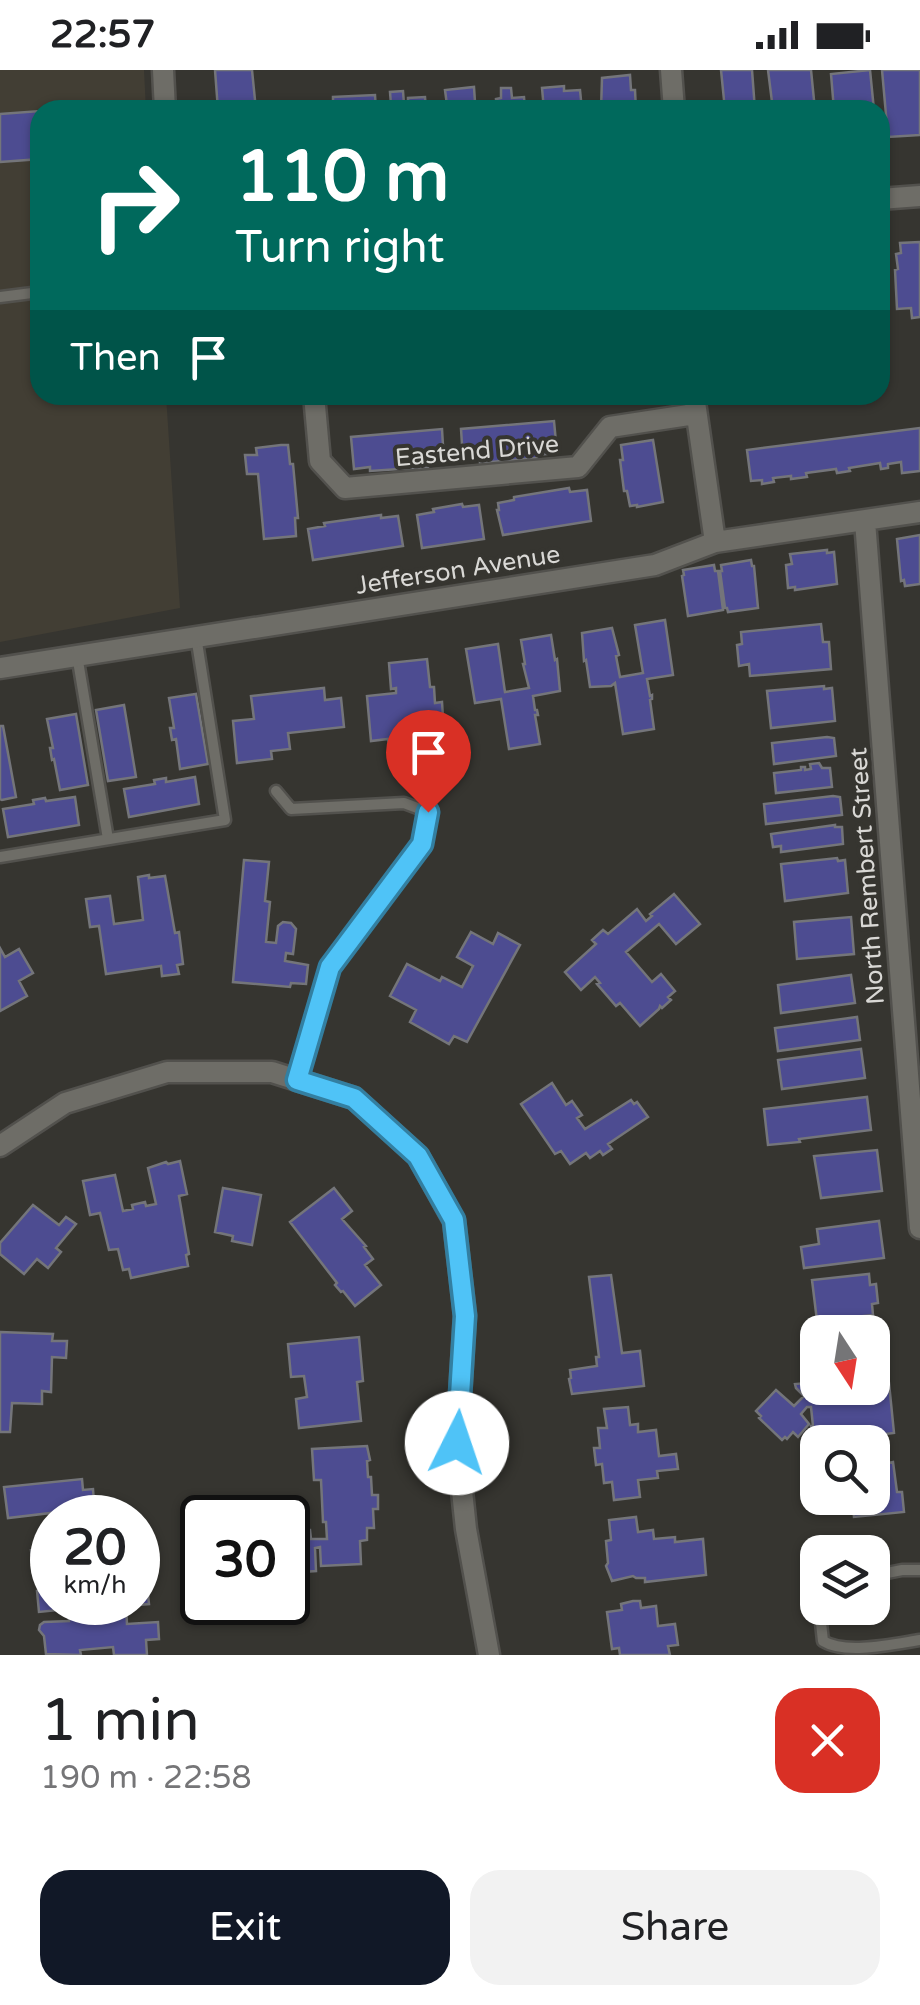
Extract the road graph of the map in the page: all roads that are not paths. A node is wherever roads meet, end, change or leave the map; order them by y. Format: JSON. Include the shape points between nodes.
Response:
{"nodes":[{"id":1,"x":164,"y":70,"type":"edge"},
{"id":2,"x":672,"y":70,"type":"edge"},
{"id":3,"x":165,"y":100,"type":"edge"},
{"id":4,"x":674,"y":100,"type":"edge"},
{"id":5,"x":920,"y":196,"type":"edge"},
{"id":6,"x":890,"y":198,"type":"edge"},
{"id":7,"x":30,"y":293,"type":"edge"},
{"id":8,"x":0,"y":297,"type":"edge"},
{"id":9,"x":315,"y":405,"type":"edge"},
{"id":10,"x":691,"y":405,"type":"edge"},
{"id":11,"x":695,"y":405,"type":"edge"},
{"id":12,"x":920,"y":512,"type":"edge"},
{"id":13,"x":865,"y":521,"type":"junction"},
{"id":14,"x":715,"y":542,"type":"junction"},
{"id":15,"x":196,"y":636,"type":"junction"},
{"id":16,"x":78,"y":655,"type":"junction"},
{"id":17,"x":0,"y":668,"type":"edge"},
{"id":18,"x":276,"y":791,"type":"dead end"},
{"id":19,"x":108,"y":840,"type":"junction"},
{"id":20,"x":0,"y":858,"type":"edge"},
{"id":21,"x":297,"y":1080,"type":"junction"},
{"id":22,"x":0,"y":1146,"type":"edge"},
{"id":23,"x":920,"y":1228,"type":"edge"},
{"id":24,"x":920,"y":1570,"type":"edge"},
{"id":25,"x":890,"y":1572,"type":"edge"},
{"id":26,"x":821,"y":1625,"type":"edge"},
{"id":27,"x":920,"y":1640,"type":"edge"},
{"id":28,"x":489,"y":1655,"type":"edge"}],
"edges":[{"from":1,"to":3,"type":"street"},
{"from":2,"to":4,"type":"street"},
{"from":5,"to":6,"type":"street"},
{"from":7,"to":8,"type":"lane"},
{"from":9,"to":10,"type":"street","name":"Eastend Drive","via":[[320,461],[345,488],[578,468],[610,426]]},
{"from":11,"to":14,"type":"street"},
{"from":12,"to":13,"type":"street","name":"Jefferson Avenue"},
{"from":13,"to":14,"type":"street","name":"Jefferson Avenue"},
{"from":13,"to":23,"type":"street","name":"North Rembert Street"},
{"from":14,"to":15,"type":"street","name":"Jefferson Avenue","via":[[655,564]]},
{"from":15,"to":16,"type":"street","name":"Jefferson Avenue"},
{"from":15,"to":19,"type":"lane","via":[[225,820]]},
{"from":16,"to":17,"type":"street","name":"Jefferson Avenue"},
{"from":16,"to":19,"type":"lane"},
{"from":18,"to":21,"type":"lane","via":[[291,809],[404,803],[428,812],[422,844],[330,967]]},
{"from":19,"to":20,"type":"lane"},
{"from":21,"to":22,"type":"street","via":[[272,1072],[167,1072],[65,1103]]},
{"from":21,"to":28,"type":"street","via":[[354,1098],[418,1156],[454,1220],[465,1316],[457,1443]]},
{"from":24,"to":25,"type":"lane"},
{"from":26,"to":27,"type":"lane","via":[[823,1642],[832,1648]]}]}
